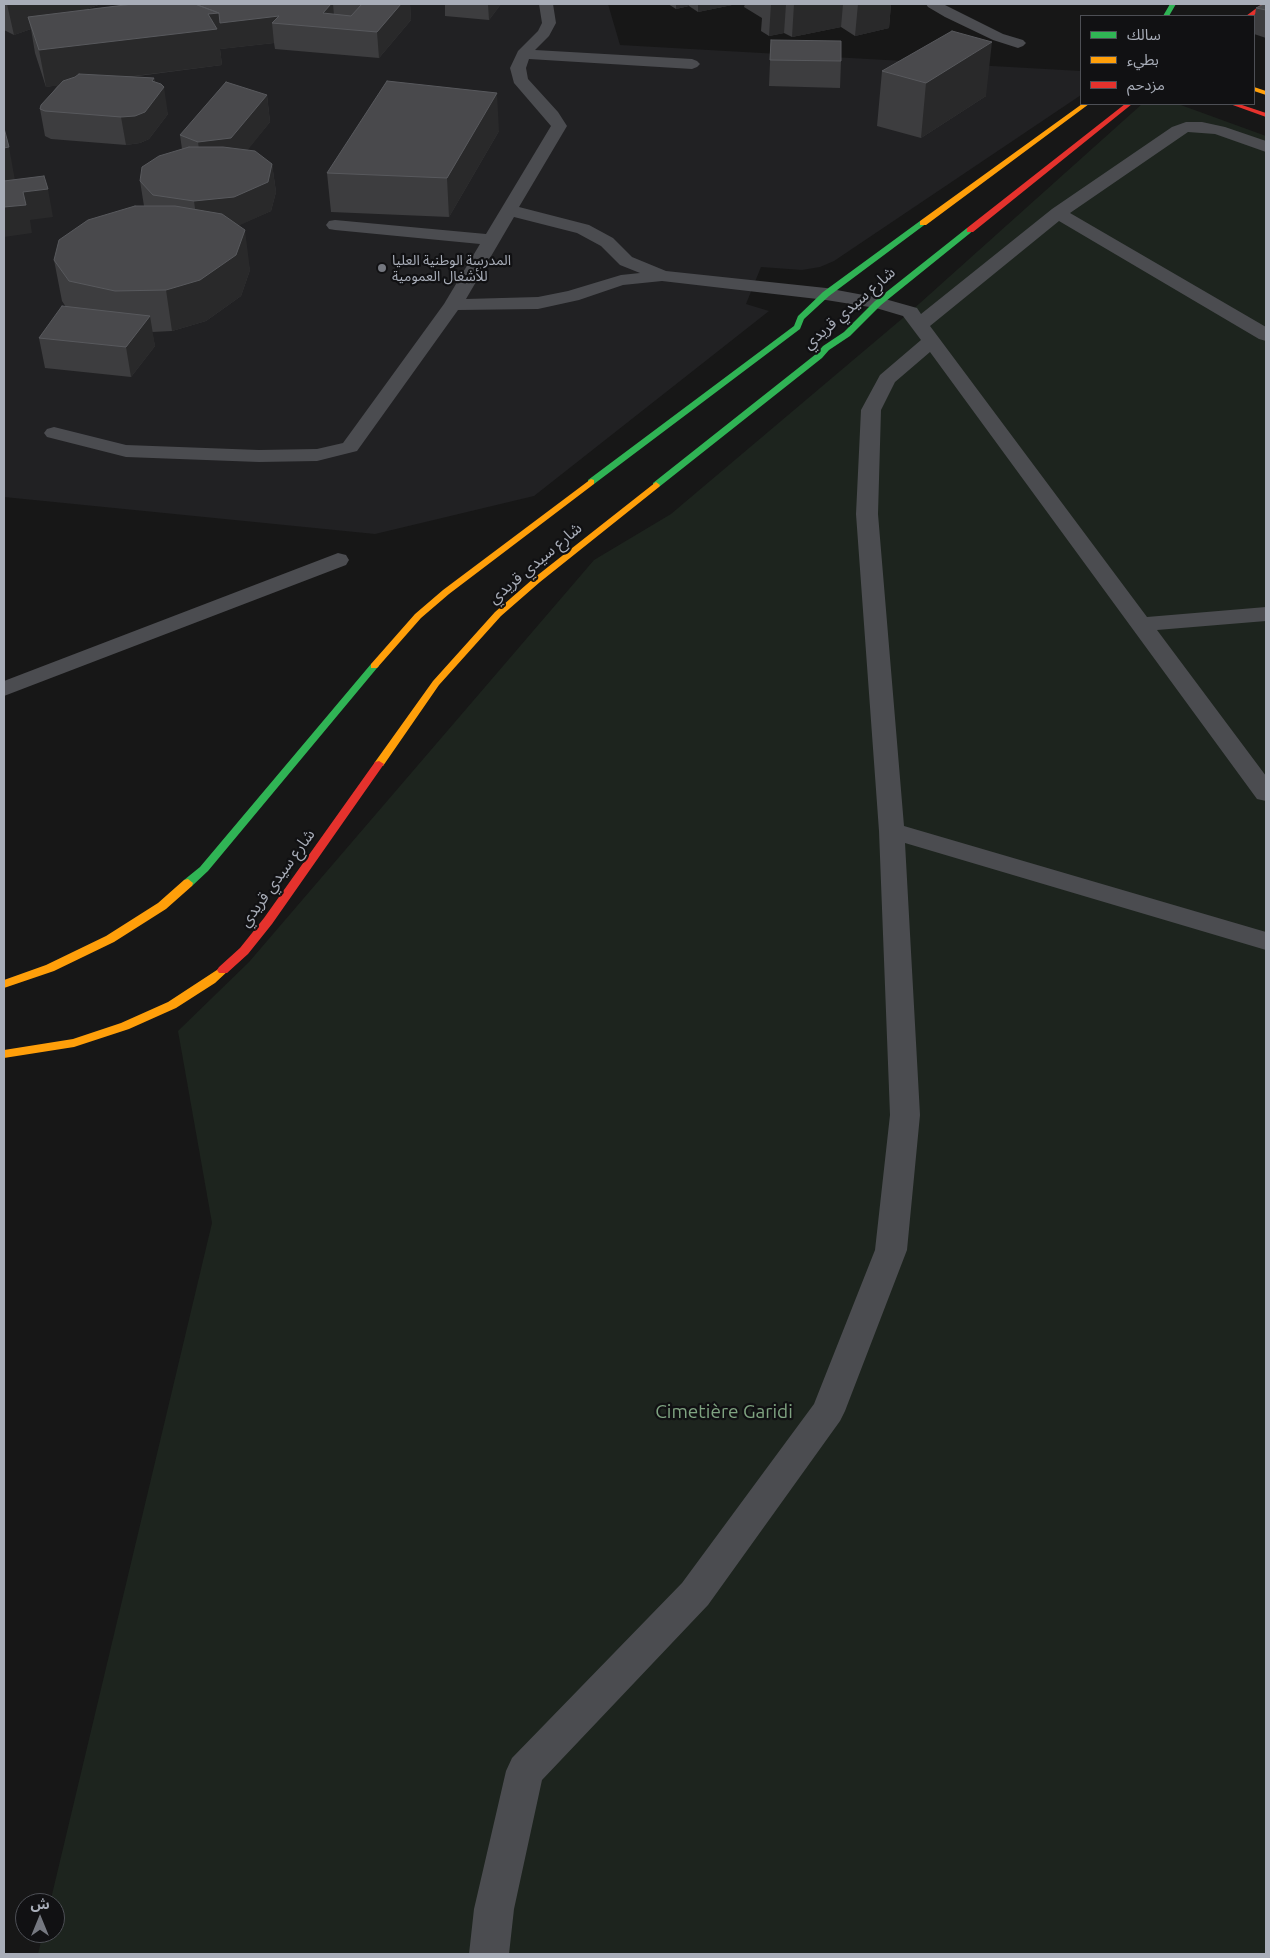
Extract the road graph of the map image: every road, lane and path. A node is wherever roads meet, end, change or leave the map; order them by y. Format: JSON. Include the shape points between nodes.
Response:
{"nodes":[{"id":1,"x":546,"y":4,"type":"edge"},
{"id":2,"x":933,"y":4,"type":"edge"},
{"id":3,"x":1173,"y":4,"type":"edge"},
{"id":4,"x":1265,"y":4,"type":"edge"},
{"id":5,"x":1167,"y":15,"type":"edge"},
{"id":6,"x":1250,"y":15,"type":"edge"},
{"id":7,"x":1018,"y":42,"type":"dead end"},
{"id":8,"x":523,"y":54,"type":"junction"},
{"id":9,"x":692,"y":64,"type":"dead end"},
{"id":10,"x":1085,"y":105,"type":"edge"},
{"id":11,"x":1128,"y":105,"type":"edge"},
{"id":12,"x":1236,"y":105,"type":"edge"},
{"id":13,"x":1266,"y":116,"type":"edge"},
{"id":14,"x":1266,"y":147,"type":"edge"},
{"id":15,"x":509,"y":210,"type":"junction"},
{"id":16,"x":1058,"y":213,"type":"junction"},
{"id":17,"x":335,"y":225,"type":"dead end"},
{"id":18,"x":491,"y":240,"type":"junction"},
{"id":19,"x":662,"y":276,"type":"junction"},
{"id":20,"x":826,"y":294,"type":"junction"},
{"id":21,"x":878,"y":303,"type":"junction"},
{"id":22,"x":453,"y":305,"type":"junction"},
{"id":23,"x":926,"y":333,"type":"junction"},
{"id":24,"x":1266,"y":336,"type":"edge"},
{"id":25,"x":54,"y":433,"type":"dead end"},
{"id":26,"x":338,"y":560,"type":"dead end"},
{"id":27,"x":1266,"y":614,"type":"edge"},
{"id":28,"x":1141,"y":624,"type":"junction"},
{"id":29,"x":4,"y":689,"type":"edge"},
{"id":30,"x":1266,"y":793,"type":"edge"},
{"id":31,"x":892,"y":831,"type":"junction"},
{"id":32,"x":1266,"y":941,"type":"edge"},
{"id":33,"x":4,"y":984,"type":"edge"},
{"id":34,"x":4,"y":1054,"type":"edge"},
{"id":35,"x":489,"y":1954,"type":"edge"}],
"edges":[{"from":1,"to":8,"type":"lane","via":[[549,23],[544,34]]},
{"from":2,"to":7,"type":"lane","via":[[990,33]]},
{"from":3,"to":5,"type":"street"},
{"from":4,"to":6,"type":"street"},
{"from":8,"to":9,"type":"lane"},
{"from":8,"to":15,"type":"lane","via":[[518,68],[520,80],[559,126]]},
{"from":10,"to":20,"type":"street","name":"شارع سيدي قريدي"},
{"from":11,"to":21,"type":"street","name":"شارع سيدي قريدي"},
{"from":12,"to":13,"type":"street"},
{"from":14,"to":16,"type":"lane","via":[[1219,130],[1186,127]]},
{"from":15,"to":18,"type":"lane"},
{"from":15,"to":19,"type":"lane","via":[[583,229],[607,242],[626,261]]},
{"from":16,"to":23,"type":"lane"},
{"from":16,"to":24,"type":"lane"},
{"from":17,"to":18,"type":"lane"},
{"from":18,"to":22,"type":"lane"},
{"from":19,"to":20,"type":"lane"},
{"from":19,"to":22,"type":"lane","via":[[621,280],[538,303]]},
{"from":20,"to":21,"type":"lane"},
{"from":20,"to":33,"type":"street","name":"شارع سيدي قريدي","via":[[797,327],[475,568],[418,616],[204,869],[162,906],[110,939],[50,968]]},
{"from":21,"to":23,"type":"lane","via":[[910,312]]},
{"from":21,"to":34,"type":"street","name":"شارع سيدي قريدي","via":[[847,334],[536,580],[498,614],[436,682],[268,921],[244,951],[212,980],[126,1026],[74,1043]]},
{"from":22,"to":25,"type":"lane","via":[[350,447],[317,455],[259,456],[126,450]]},
{"from":23,"to":28,"type":"lane"},
{"from":23,"to":31,"type":"lane","via":[[888,379],[872,410],[867,514]]},
{"from":26,"to":29,"type":"lane"},
{"from":27,"to":28,"type":"lane"},
{"from":28,"to":30,"type":"lane"},
{"from":31,"to":32,"type":"lane"},
{"from":31,"to":35,"type":"lane","via":[[905,1115],[891,1250],[828,1412],[695,1594],[525,1771],[494,1909]]}]}
